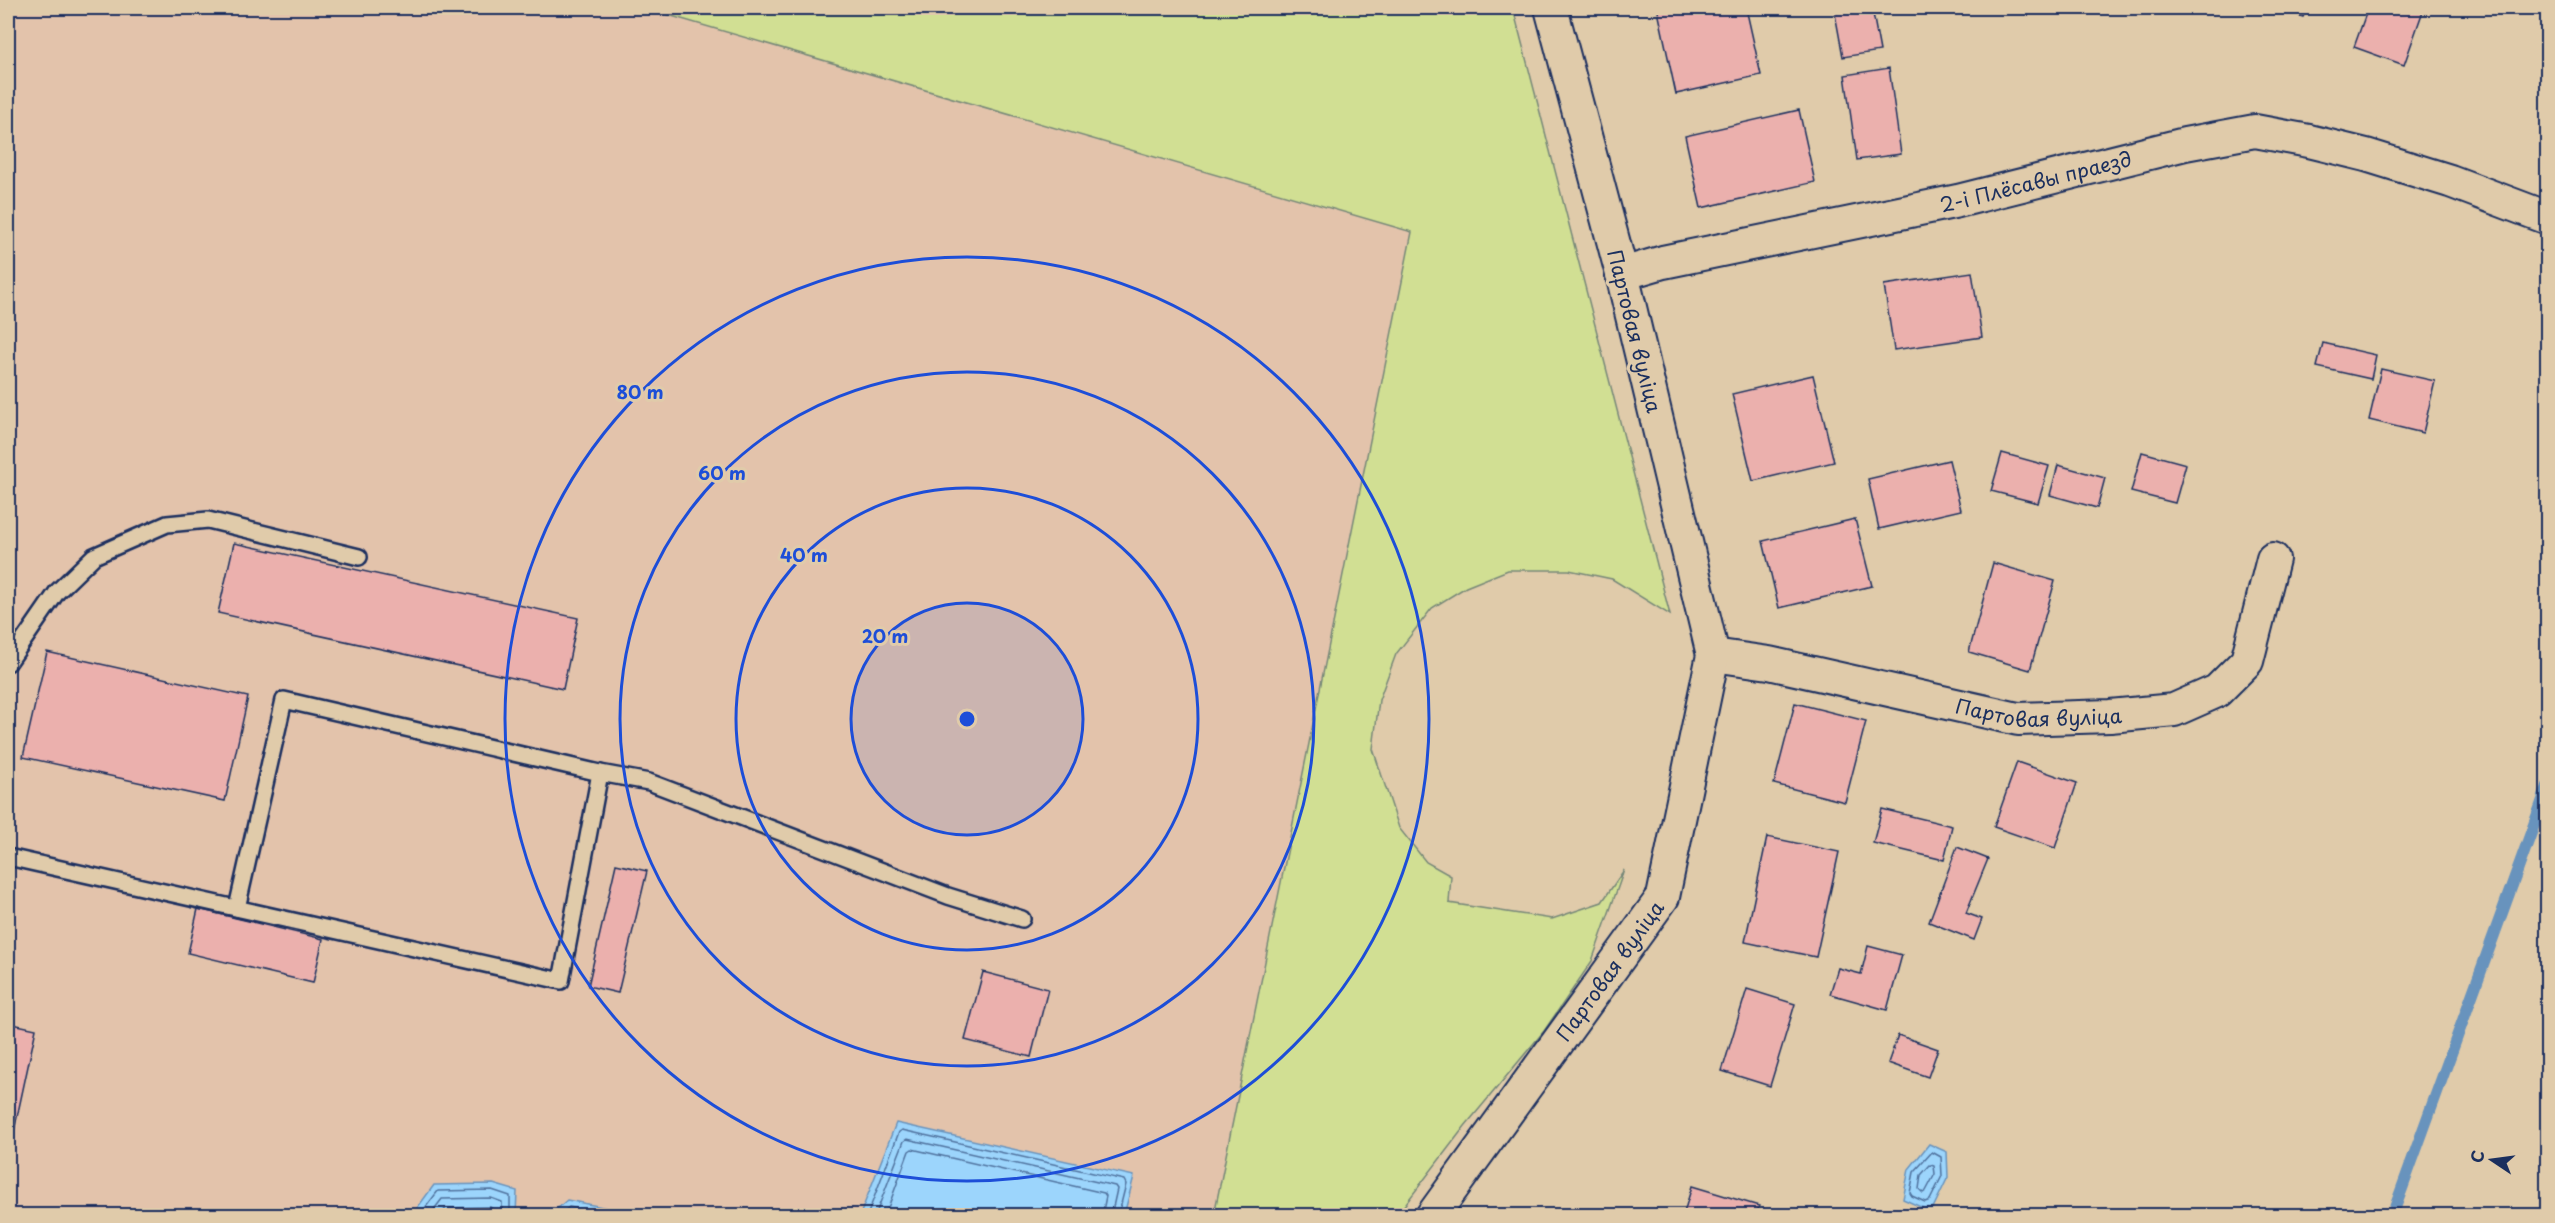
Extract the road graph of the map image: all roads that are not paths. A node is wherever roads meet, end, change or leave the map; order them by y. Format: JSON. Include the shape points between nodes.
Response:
{"nodes":[{"id":1,"x":1551,"y":8,"type":"edge"},
{"id":2,"x":2547,"y":218,"type":"edge"},
{"id":3,"x":1622,"y":274,"type":"junction"},
{"id":4,"x":359,"y":557,"type":"dead end"},
{"id":5,"x":2273,"y":559,"type":"dead end"},
{"id":6,"x":1713,"y":655,"type":"junction"},
{"id":7,"x":8,"y":663,"type":"edge"},
{"id":8,"x":600,"y":773,"type":"junction"},
{"id":9,"x":8,"y":857,"type":"edge"},
{"id":10,"x":237,"y":908,"type":"junction"},
{"id":11,"x":1022,"y":919,"type":"dead end"},
{"id":12,"x":1432,"y":1215,"type":"edge"}],
"edges":[{"from":1,"to":3,"type":"street","name":"Партовая вуліца"},
{"from":2,"to":3,"type":"street","name":"2-і Плёсавы праезд","via":[[2450,181],[2366,155],[2255,131]]},
{"from":3,"to":6,"type":"street","name":"Партовая вуліца"},
{"from":4,"to":7,"type":"lane","via":[[208,520],[167,524],[94,556],[57,592]]},
{"from":5,"to":6,"type":"street","name":"Партовая вуліца","via":[[2247,661],[2217,691],[2174,710],[2018,719],[1769,663]]},
{"from":6,"to":12,"type":"street","name":"Партовая вуліца","via":[[1663,897]]},
{"from":8,"to":10,"type":"lane","via":[[284,700]]},
{"from":8,"to":10,"type":"lane","via":[[561,981]]},
{"from":8,"to":11,"type":"lane","via":[[649,782],[948,896]]},
{"from":9,"to":10,"type":"lane"}]}
